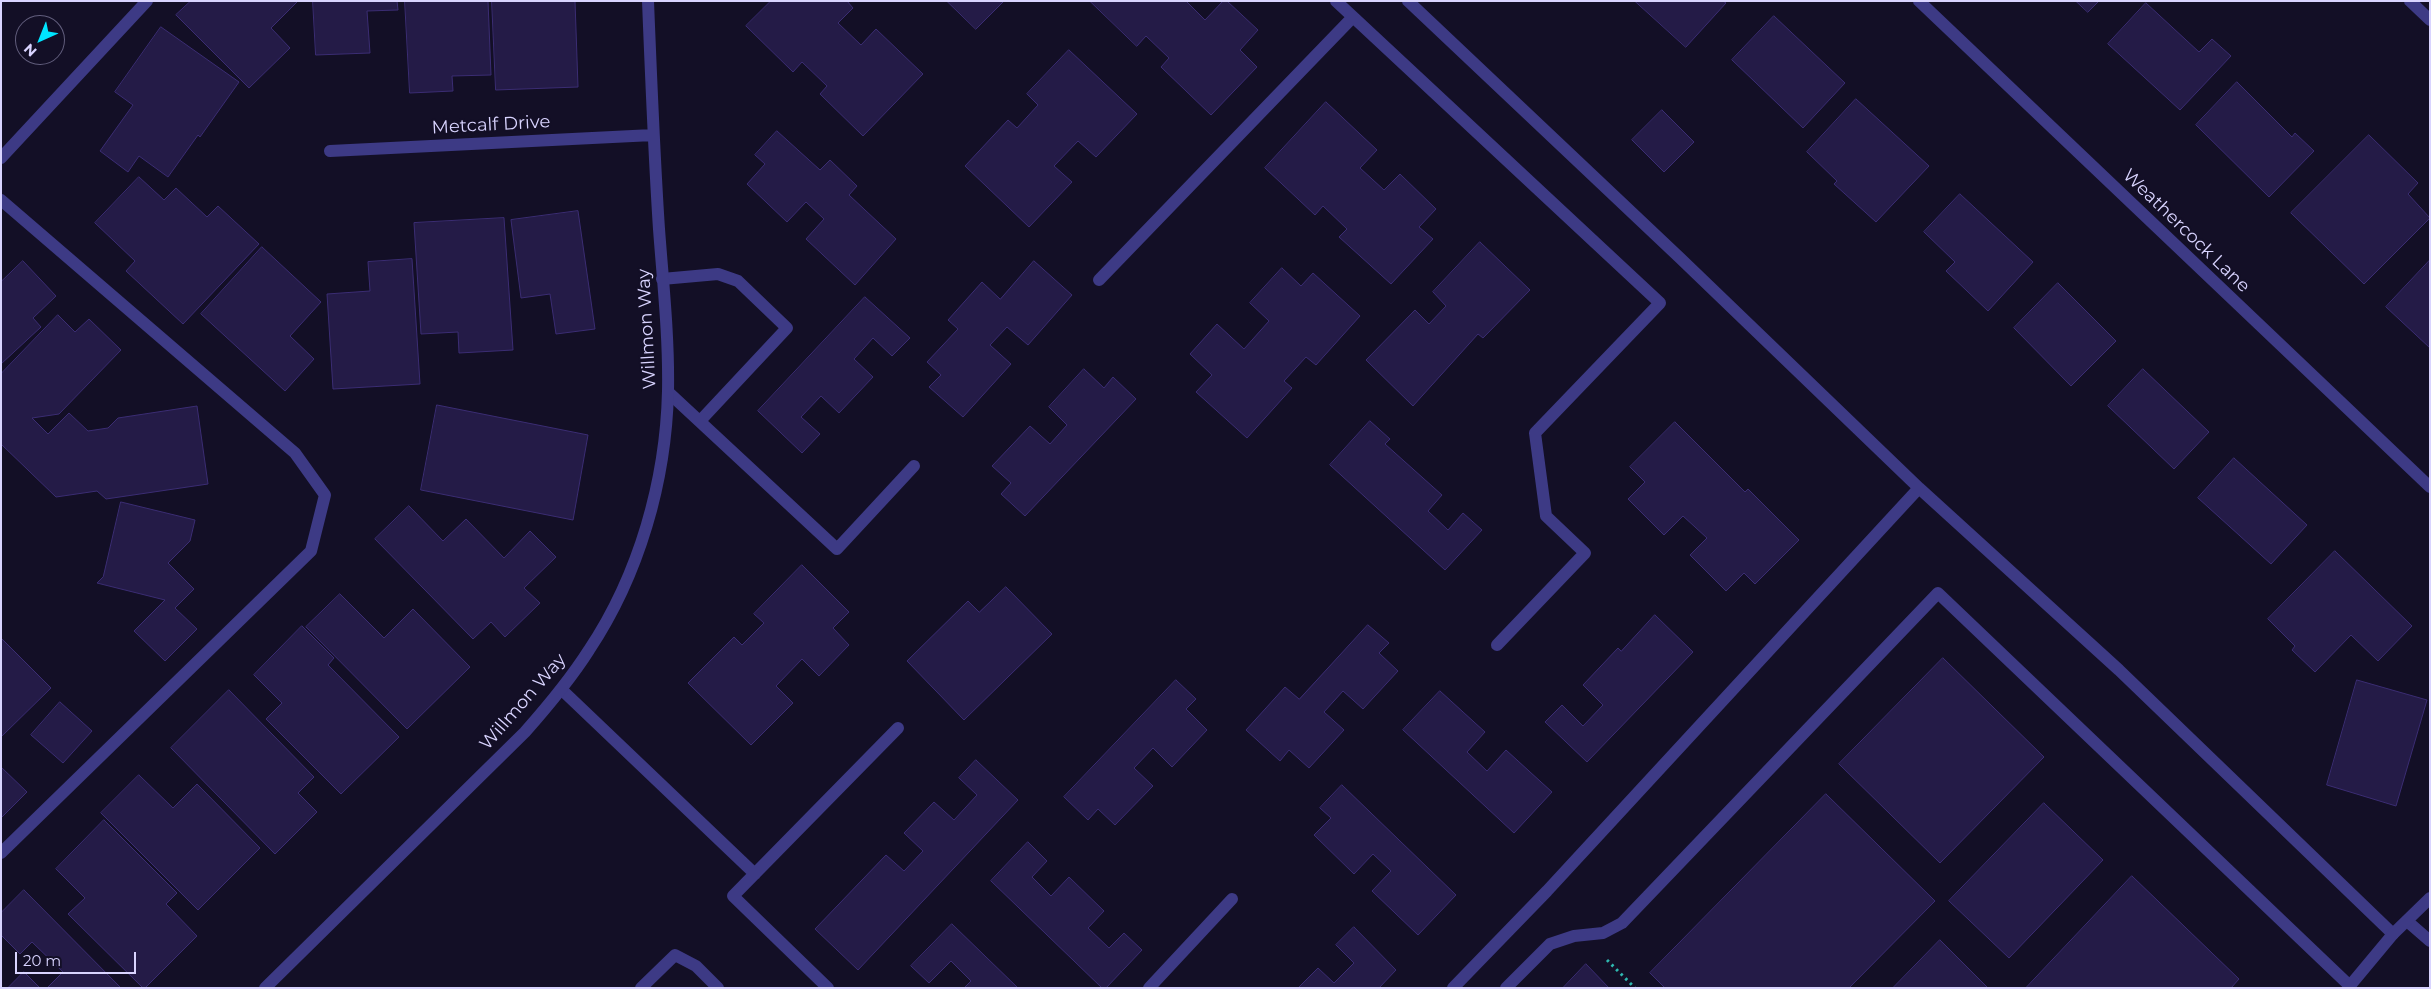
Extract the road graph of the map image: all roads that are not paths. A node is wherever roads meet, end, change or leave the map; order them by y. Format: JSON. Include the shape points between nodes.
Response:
{"nodes":[{"id":1,"x":147,"y":1,"type":"edge"},
{"id":2,"x":648,"y":1,"type":"edge"},
{"id":3,"x":1336,"y":1,"type":"edge"},
{"id":4,"x":1408,"y":1,"type":"edge"},
{"id":5,"x":1919,"y":1,"type":"edge"},
{"id":6,"x":2410,"y":1,"type":"edge"},
{"id":7,"x":1353,"y":17,"type":"junction"},
{"id":8,"x":2430,"y":20,"type":"edge"},
{"id":9,"x":652,"y":135,"type":"junction"},
{"id":10,"x":330,"y":151,"type":"dead end"},
{"id":11,"x":1,"y":158,"type":"edge"},
{"id":12,"x":1,"y":200,"type":"edge"},
{"id":13,"x":662,"y":279,"type":"junction"},
{"id":14,"x":1099,"y":280,"type":"dead end"},
{"id":15,"x":668,"y":392,"type":"junction"},
{"id":16,"x":700,"y":421,"type":"junction"},
{"id":17,"x":914,"y":466,"type":"dead end"},
{"id":18,"x":2430,"y":487,"type":"edge"},
{"id":19,"x":1919,"y":488,"type":"junction"},
{"id":20,"x":1497,"y":645,"type":"dead end"},
{"id":21,"x":562,"y":690,"type":"junction"},
{"id":22,"x":898,"y":728,"type":"dead end"},
{"id":23,"x":1,"y":853,"type":"edge"},
{"id":24,"x":755,"y":874,"type":"junction"},
{"id":25,"x":2430,"y":898,"type":"edge"},
{"id":26,"x":1232,"y":899,"type":"dead end"},
{"id":27,"x":2407,"y":920,"type":"junction"},
{"id":28,"x":2393,"y":934,"type":"junction"},
{"id":29,"x":2430,"y":941,"type":"edge"},
{"id":30,"x":2349,"y":987,"type":"edge"},
{"id":31,"x":265,"y":988,"type":"edge"},
{"id":32,"x":641,"y":988,"type":"edge"},
{"id":33,"x":718,"y":988,"type":"edge"},
{"id":34,"x":828,"y":988,"type":"edge"},
{"id":35,"x":1149,"y":988,"type":"edge"},
{"id":36,"x":1453,"y":988,"type":"edge"},
{"id":37,"x":1506,"y":988,"type":"edge"}],
"edges":[{"from":1,"to":11,"type":"street"},
{"from":2,"to":9,"type":"street","name":"Willmon Way"},
{"from":3,"to":7,"type":"street"},
{"from":4,"to":19,"type":"street"},
{"from":5,"to":18,"type":"street","name":"Weathercock Lane"},
{"from":6,"to":8,"type":"street"},
{"from":7,"to":14,"type":"street"},
{"from":7,"to":20,"type":"street","via":[[1660,303],[1535,433],[1546,516],[1585,553]]},
{"from":9,"to":10,"type":"street","name":"Metcalf Drive"},
{"from":9,"to":13,"type":"street","name":"Willmon Way"},
{"from":12,"to":23,"type":"street","via":[[295,453],[325,495],[310,551]]},
{"from":13,"to":15,"type":"street","name":"Willmon Way"},
{"from":13,"to":16,"type":"street","via":[[718,274],[738,281],[787,328]]},
{"from":15,"to":16,"type":"street"},
{"from":15,"to":21,"type":"street","name":"Willmon Way","via":[[663,453],[637,555],[616,603]]},
{"from":16,"to":17,"type":"street","via":[[837,549]]},
{"from":19,"to":28,"type":"street","via":[[2119,670]]},
{"from":19,"to":36,"type":"street","via":[[1547,891]]},
{"from":21,"to":24,"type":"street"},
{"from":21,"to":31,"type":"street","name":"Willmon Way","via":[[525,732]]},
{"from":22,"to":24,"type":"street"},
{"from":24,"to":34,"type":"street","via":[[733,896]]},
{"from":25,"to":27,"type":"street"},
{"from":26,"to":35,"type":"street"},
{"from":27,"to":28,"type":"street"},
{"from":27,"to":29,"type":"street"},
{"from":28,"to":30,"type":"street"},
{"from":30,"to":37,"type":"street","via":[[1938,593],[1622,923],[1603,933],[1574,936],[1550,944]]},
{"from":32,"to":33,"type":"street","via":[[675,955],[696,966]]}]}
